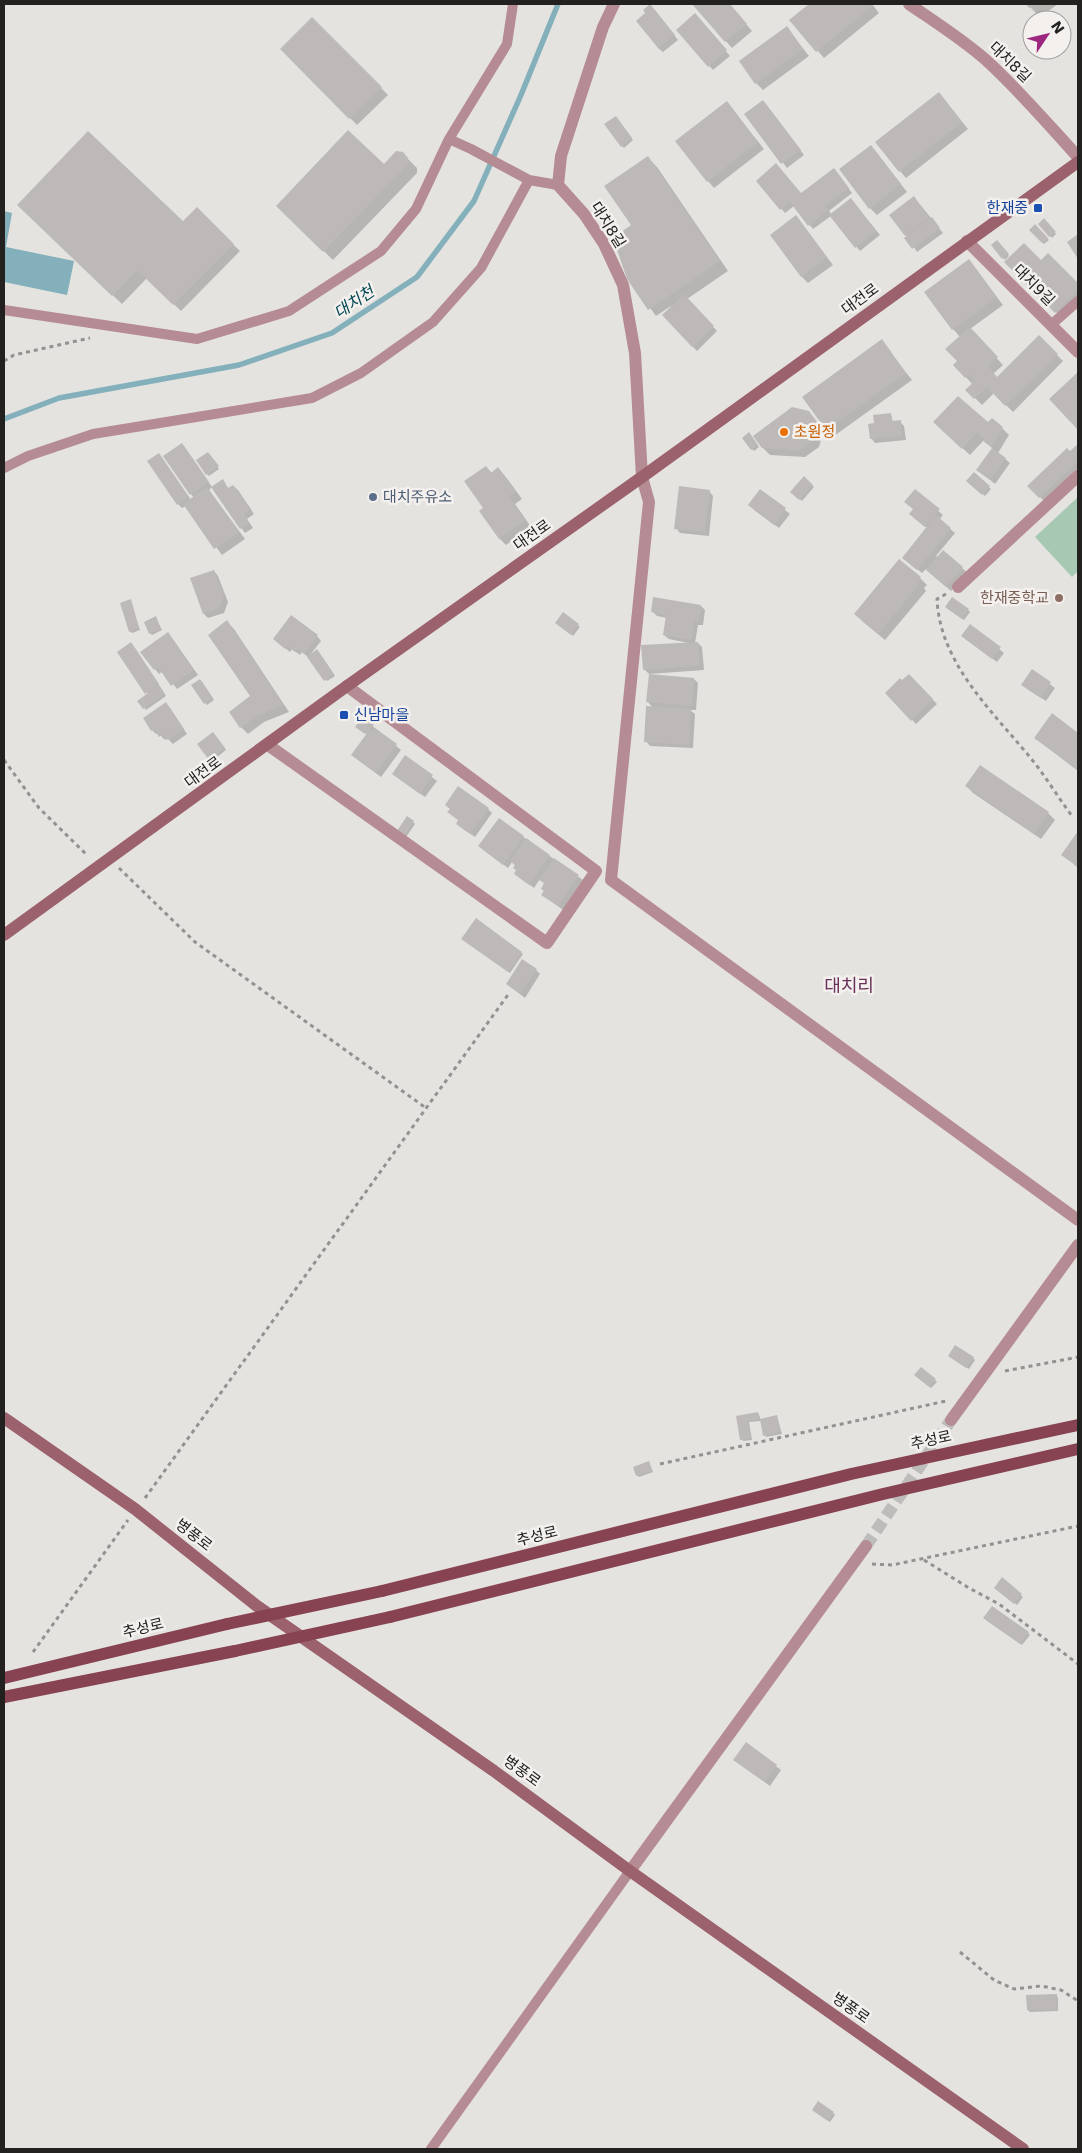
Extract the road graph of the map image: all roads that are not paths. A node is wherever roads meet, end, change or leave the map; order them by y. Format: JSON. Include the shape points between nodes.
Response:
{"nodes":[{"id":1,"x":513,"y":4,"type":"edge"},
{"id":2,"x":614,"y":4,"type":"edge"},
{"id":3,"x":909,"y":4,"type":"edge"},
{"id":4,"x":449,"y":140,"type":"junction"},
{"id":5,"x":1078,"y":157,"type":"edge"},
{"id":6,"x":1078,"y":162,"type":"edge"},
{"id":7,"x":529,"y":180,"type":"junction"},
{"id":8,"x":558,"y":185,"type":"junction"},
{"id":9,"x":967,"y":241,"type":"junction"},
{"id":10,"x":1078,"y":301,"type":"edge"},
{"id":11,"x":4,"y":310,"type":"edge"},
{"id":12,"x":1051,"y":325,"type":"junction"},
{"id":13,"x":1078,"y":352,"type":"edge"},
{"id":14,"x":4,"y":468,"type":"edge"},
{"id":15,"x":642,"y":476,"type":"junction"},
{"id":16,"x":1078,"y":476,"type":"edge"},
{"id":17,"x":958,"y":587,"type":"road end"},
{"id":18,"x":347,"y":686,"type":"junction"},
{"id":19,"x":268,"y":745,"type":"junction"},
{"id":20,"x":596,"y":872,"type":"junction"},
{"id":21,"x":611,"y":880,"type":"junction"},
{"id":22,"x":4,"y":935,"type":"edge"},
{"id":23,"x":1078,"y":1220,"type":"edge"},
{"id":24,"x":1078,"y":1245,"type":"edge"},
{"id":25,"x":4,"y":1418,"type":"edge"},
{"id":26,"x":951,"y":1420,"type":"tunnel mouth"},
{"id":27,"x":1078,"y":1425,"type":"edge"},
{"id":28,"x":1078,"y":1449,"type":"edge"},
{"id":29,"x":866,"y":1546,"type":"tunnel mouth"},
{"id":30,"x":4,"y":1678,"type":"edge"},
{"id":31,"x":4,"y":1699,"type":"edge"},
{"id":32,"x":630,"y":1871,"type":"junction"},
{"id":33,"x":431,"y":2149,"type":"edge"},
{"id":34,"x":1022,"y":2149,"type":"edge"}],
"edges":[{"from":1,"to":4,"type":"lane","via":[[507,44]]},
{"from":2,"to":8,"type":"street","via":[[603,27],[561,156]]},
{"from":3,"to":5,"type":"street","name":"대치8길","via":[[957,36],[986,61]]},
{"from":4,"to":7,"type":"lane"},
{"from":4,"to":11,"type":"lane","via":[[416,209],[381,251],[289,311],[197,339]]},
{"from":6,"to":9,"type":"street","name":"대전로"},
{"from":7,"to":8,"type":"lane"},
{"from":7,"to":14,"type":"lane","via":[[482,268],[433,322],[361,373],[312,398],[93,434],[28,456]]},
{"from":8,"to":15,"type":"street","name":"대치8길","via":[[584,214],[604,244],[623,285],[635,353]]},
{"from":9,"to":12,"type":"street","name":"대치9길"},
{"from":9,"to":15,"type":"street","name":"대전로"},
{"from":10,"to":12,"type":"lane"},
{"from":12,"to":13,"type":"street","name":"대치9길"},
{"from":15,"to":18,"type":"street","name":"대전로"},
{"from":15,"to":21,"type":"street","name":"대치8길","via":[[649,502]]},
{"from":16,"to":17,"type":"street"},
{"from":18,"to":19,"type":"street","name":"대전로"},
{"from":18,"to":20,"type":"street"},
{"from":19,"to":20,"type":"street","via":[[547,943]]},
{"from":19,"to":22,"type":"street","name":"대전로"},
{"from":20,"to":21,"type":"street"},
{"from":21,"to":23,"type":"street"},
{"from":24,"to":26,"type":"street"},
{"from":25,"to":32,"type":"street","name":"병풍로","via":[[135,1509],[257,1606],[494,1771]]},
{"from":27,"to":30,"type":"main road","name":"추성로","bridge":true,"via":[[851,1474],[382,1590]]},
{"from":28,"to":31,"type":"main road","bridge":true,"via":[[390,1616]]},
{"from":29,"to":32,"type":"street"},
{"from":32,"to":33,"type":"lane"},
{"from":32,"to":34,"type":"street","name":"병풍로"}]}
